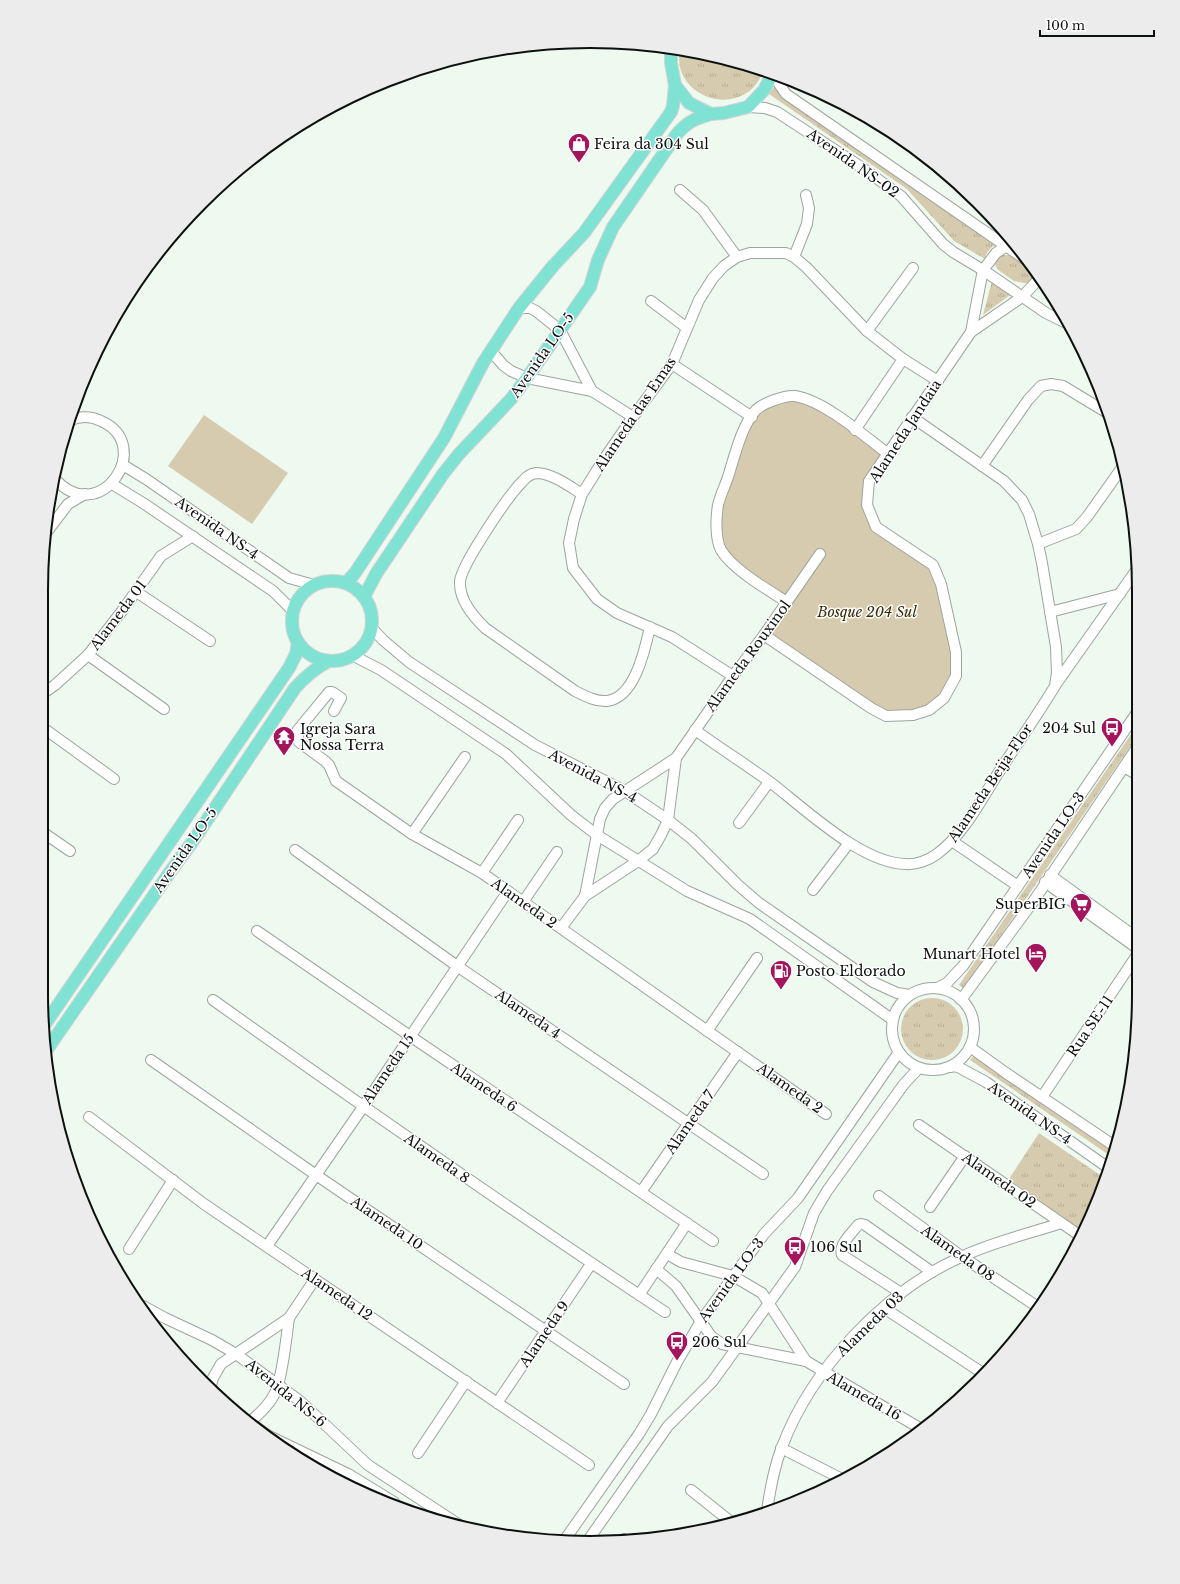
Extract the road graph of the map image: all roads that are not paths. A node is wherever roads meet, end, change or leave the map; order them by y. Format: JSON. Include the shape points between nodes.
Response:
{"nodes":[{"id":1,"x":670,"y":54,"type":"edge"},
{"id":2,"x":770,"y":79,"type":"edge"},
{"id":3,"x":778,"y":82,"type":"edge"},
{"id":4,"x":675,"y":85,"type":"junction"},
{"id":5,"x":748,"y":107,"type":"junction"},
{"id":6,"x":711,"y":114,"type":"junction"},
{"id":7,"x":680,"y":190,"type":"dead end"},
{"id":8,"x":806,"y":195,"type":"dead end"},
{"id":9,"x":1005,"y":247,"type":"junction"},
{"id":10,"x":1013,"y":252,"type":"edge"},
{"id":11,"x":737,"y":257,"type":"junction"},
{"id":12,"x":794,"y":257,"type":"junction"},
{"id":13,"x":913,"y":268,"type":"dead end"},
{"id":14,"x":983,"y":270,"type":"junction"},
{"id":15,"x":1036,"y":282,"type":"edge"},
{"id":16,"x":1022,"y":297,"type":"junction"},
{"id":17,"x":651,"y":301,"type":"dead end"},
{"id":18,"x":519,"y":308,"type":"junction"},
{"id":19,"x":1060,"y":320,"type":"edge"},
{"id":20,"x":687,"y":328,"type":"junction"},
{"id":21,"x":560,"y":330,"type":"junction"},
{"id":22,"x":867,"y":331,"type":"junction"},
{"id":23,"x":971,"y":332,"type":"junction"},
{"id":24,"x":491,"y":351,"type":"junction"},
{"id":25,"x":903,"y":359,"type":"junction"},
{"id":26,"x":672,"y":364,"type":"junction"},
{"id":27,"x":527,"y":378,"type":"junction"},
{"id":28,"x":938,"y":381,"type":"junction"},
{"id":29,"x":592,"y":391,"type":"junction"},
{"id":30,"x":1100,"y":409,"type":"edge"},
{"id":31,"x":633,"y":417,"type":"junction"},
{"id":32,"x":752,"y":417,"type":"junction"},
{"id":33,"x":912,"y":417,"type":"junction"},
{"id":34,"x":76,"y":419,"type":"edge"},
{"id":35,"x":855,"y":430,"type":"junction"},
{"id":36,"x":887,"y":453,"type":"junction"},
{"id":37,"x":123,"y":465,"type":"junction"},
{"id":38,"x":982,"y":466,"type":"junction"},
{"id":39,"x":1119,"y":472,"type":"edge"},
{"id":40,"x":58,"y":482,"type":"edge"},
{"id":41,"x":112,"y":484,"type":"junction"},
{"id":42,"x":85,"y":494,"type":"junction"},
{"id":43,"x":582,"y":494,"type":"junction"},
{"id":44,"x":52,"y":525,"type":"edge"},
{"id":45,"x":193,"y":536,"type":"junction"},
{"id":46,"x":1038,"y":544,"type":"junction"},
{"id":47,"x":820,"y":554,"type":"dead end"},
{"id":48,"x":1132,"y":577,"type":"edge"},
{"id":49,"x":346,"y":583,"type":"junction"},
{"id":50,"x":314,"y":585,"type":"junction"},
{"id":51,"x":135,"y":591,"type":"junction"},
{"id":52,"x":1120,"y":594,"type":"junction"},
{"id":53,"x":364,"y":597,"type":"junction"},
{"id":54,"x":787,"y":602,"type":"junction"},
{"id":55,"x":293,"y":611,"type":"junction"},
{"id":56,"x":1050,"y":612,"type":"junction"},
{"id":57,"x":371,"y":626,"type":"junction"},
{"id":58,"x":650,"y":627,"type":"junction"},
{"id":59,"x":764,"y":635,"type":"junction"},
{"id":60,"x":210,"y":641,"type":"dead end"},
{"id":61,"x":298,"y":642,"type":"junction"},
{"id":62,"x":88,"y":655,"type":"junction"},
{"id":63,"x":352,"y":655,"type":"junction"},
{"id":64,"x":330,"y":661,"type":"junction"},
{"id":65,"x":733,"y":676,"type":"junction"},
{"id":66,"x":1055,"y":686,"type":"junction"},
{"id":67,"x":48,"y":690,"type":"edge"},
{"id":68,"x":164,"y":709,"type":"dead end"},
{"id":69,"x":334,"y":711,"type":"dead end"},
{"id":70,"x":1132,"y":720,"type":"edge"},
{"id":71,"x":695,"y":730,"type":"junction"},
{"id":72,"x":48,"y":731,"type":"edge"},
{"id":73,"x":1132,"y":755,"type":"edge"},
{"id":74,"x":464,"y":757,"type":"dead end"},
{"id":75,"x":676,"y":758,"type":"junction"},
{"id":76,"x":1124,"y":766,"type":"junction"},
{"id":77,"x":1132,"y":771,"type":"edge"},
{"id":78,"x":114,"y":779,"type":"dead end"},
{"id":79,"x":769,"y":782,"type":"junction"},
{"id":80,"x":625,"y":791,"type":"junction"},
{"id":81,"x":518,"y":820,"type":"dead end"},
{"id":82,"x":668,"y":820,"type":"junction"},
{"id":83,"x":739,"y":823,"type":"dead end"},
{"id":84,"x":412,"y":834,"type":"junction"},
{"id":85,"x":597,"y":835,"type":"junction"},
{"id":86,"x":48,"y":836,"type":"edge"},
{"id":87,"x":952,"y":841,"type":"junction"},
{"id":88,"x":849,"y":843,"type":"junction"},
{"id":89,"x":295,"y":850,"type":"dead end"},
{"id":90,"x":70,"y":851,"type":"dead end"},
{"id":91,"x":557,"y":852,"type":"dead end"},
{"id":92,"x":638,"y":861,"type":"junction"},
{"id":93,"x":482,"y":873,"type":"junction"},
{"id":94,"x":1048,"y":879,"type":"junction"},
{"id":95,"x":1018,"y":886,"type":"junction"},
{"id":96,"x":813,"y":890,"type":"dead end"},
{"id":97,"x":508,"y":891,"type":"junction"},
{"id":98,"x":584,"y":896,"type":"junction"},
{"id":99,"x":523,"y":902,"type":"junction"},
{"id":100,"x":561,"y":928,"type":"junction"},
{"id":101,"x":257,"y":931,"type":"dead end"},
{"id":102,"x":1132,"y":935,"type":"edge"},
{"id":103,"x":1132,"y":944,"type":"edge"},
{"id":104,"x":757,"y":958,"type":"dead end"},
{"id":105,"x":1132,"y":962,"type":"edge"},
{"id":106,"x":457,"y":966,"type":"junction"},
{"id":107,"x":937,"y":988,"type":"junction"},
{"id":108,"x":910,"y":995,"type":"junction"},
{"id":109,"x":213,"y":1000,"type":"dead end"},
{"id":110,"x":961,"y":1000,"type":"junction"},
{"id":111,"x":49,"y":1019,"type":"edge"},
{"id":112,"x":893,"y":1020,"type":"junction"},
{"id":113,"x":708,"y":1031,"type":"junction"},
{"id":114,"x":410,"y":1036,"type":"junction"},
{"id":115,"x":51,"y":1044,"type":"edge"},
{"id":116,"x":970,"y":1047,"type":"junction"},
{"id":117,"x":738,"y":1052,"type":"junction"},
{"id":118,"x":899,"y":1052,"type":"junction"},
{"id":119,"x":151,"y":1060,"type":"dead end"},
{"id":120,"x":950,"y":1067,"type":"junction"},
{"id":121,"x":919,"y":1068,"type":"junction"},
{"id":122,"x":1042,"y":1097,"type":"junction"},
{"id":123,"x":363,"y":1107,"type":"junction"},
{"id":124,"x":826,"y":1114,"type":"dead end"},
{"id":125,"x":89,"y":1117,"type":"dead end"},
{"id":126,"x":690,"y":1123,"type":"junction"},
{"id":127,"x":919,"y":1125,"type":"dead end"},
{"id":128,"x":1111,"y":1144,"type":"edge"},
{"id":129,"x":964,"y":1156,"type":"junction"},
{"id":130,"x":1104,"y":1164,"type":"edge"},
{"id":131,"x":316,"y":1174,"type":"junction"},
{"id":132,"x":763,"y":1174,"type":"dead end"},
{"id":133,"x":172,"y":1180,"type":"junction"},
{"id":134,"x":641,"y":1192,"type":"junction"},
{"id":135,"x":879,"y":1196,"type":"dead end"},
{"id":136,"x":930,"y":1207,"type":"dead end"},
{"id":137,"x":687,"y":1223,"type":"junction"},
{"id":138,"x":1061,"y":1223,"type":"junction"},
{"id":139,"x":1076,"y":1233,"type":"edge"},
{"id":140,"x":713,"y":1241,"type":"dead end"},
{"id":141,"x":267,"y":1246,"type":"junction"},
{"id":142,"x":128,"y":1249,"type":"dead end"},
{"id":143,"x":667,"y":1254,"type":"junction"},
{"id":144,"x":961,"y":1256,"type":"junction"},
{"id":145,"x":591,"y":1264,"type":"junction"},
{"id":146,"x":656,"y":1269,"type":"junction"},
{"id":147,"x":932,"y":1272,"type":"junction"},
{"id":148,"x":733,"y":1276,"type":"junction"},
{"id":149,"x":315,"y":1279,"type":"junction"},
{"id":150,"x":901,"y":1293,"type":"junction"},
{"id":151,"x":639,"y":1295,"type":"junction"},
{"id":152,"x":769,"y":1303,"type":"junction"},
{"id":153,"x":1034,"y":1304,"type":"edge"},
{"id":154,"x":884,"y":1308,"type":"junction"},
{"id":155,"x":150,"y":1310,"type":"edge"},
{"id":156,"x":665,"y":1312,"type":"dead end"},
{"id":157,"x":289,"y":1318,"type":"junction"},
{"id":158,"x":701,"y":1321,"type":"junction"},
{"id":159,"x":546,"y":1331,"type":"junction"},
{"id":160,"x":738,"y":1347,"type":"junction"},
{"id":161,"x":236,"y":1354,"type":"junction"},
{"id":162,"x":806,"y":1361,"type":"junction"},
{"id":163,"x":979,"y":1371,"type":"edge"},
{"id":164,"x":824,"y":1372,"type":"junction"},
{"id":165,"x":466,"y":1381,"type":"junction"},
{"id":166,"x":213,"y":1382,"type":"edge"},
{"id":167,"x":624,"y":1384,"type":"dead end"},
{"id":168,"x":278,"y":1385,"type":"junction"},
{"id":169,"x":497,"y":1403,"type":"junction"},
{"id":170,"x":254,"y":1419,"type":"edge"},
{"id":171,"x":917,"y":1426,"type":"edge"},
{"id":172,"x":294,"y":1448,"type":"edge"},
{"id":173,"x":781,"y":1448,"type":"junction"},
{"id":174,"x":418,"y":1453,"type":"dead end"},
{"id":175,"x":589,"y":1465,"type":"dead end"},
{"id":176,"x":837,"y":1476,"type":"edge"},
{"id":177,"x":691,"y":1490,"type":"dead end"},
{"id":178,"x":381,"y":1494,"type":"edge"},
{"id":179,"x":768,"y":1506,"type":"edge"},
{"id":180,"x":448,"y":1517,"type":"edge"},
{"id":181,"x":727,"y":1519,"type":"edge"},
{"id":182,"x":568,"y":1535,"type":"edge"},
{"id":183,"x":591,"y":1536,"type":"edge"}],
"edges":[{"from":1,"to":4,"type":"main road"},
{"from":2,"to":5,"type":"main road"},
{"from":3,"to":9,"type":"street","name":"Avenida NS-02","via":[[786,94]]},
{"from":4,"to":6,"type":"main road","via":[[689,103]]},
{"from":4,"to":18,"type":"main road","via":[[673,106],[664,122],[584,233]]},
{"from":5,"to":6,"type":"main road","name":"Avenida LO-5","via":[[724,114]]},
{"from":5,"to":14,"type":"street","name":"Avenida NS-02","via":[[777,112],[861,167],[901,196],[942,244]]},
{"from":6,"to":21,"type":"main road","name":"Avenida LO-5","via":[[692,120],[677,134],[613,228],[598,260],[590,287]]},
{"from":7,"to":11,"type":"street","via":[[703,210]]},
{"from":8,"to":12,"type":"street","via":[[809,208],[807,224]]},
{"from":9,"to":10,"type":"street","name":"Avenida NS-02"},
{"from":9,"to":14,"type":"street","name":"Alameda Jandaia","via":[[996,253]]},
{"from":11,"to":12,"type":"street","name":"Alameda das Emas","via":[[767,252],[786,253]]},
{"from":11,"to":20,"type":"street","name":"Alameda das Emas","via":[[713,278],[699,300]]},
{"from":12,"to":22,"type":"street","name":"Alameda das Emas"},
{"from":13,"to":22,"type":"street"},
{"from":14,"to":16,"type":"street","name":"Avenida NS-02"},
{"from":14,"to":23,"type":"street","name":"Alameda Jandaia"},
{"from":15,"to":16,"type":"street","name":"Alameda Jandaia"},
{"from":16,"to":19,"type":"street","name":"Avenida NS-02"},
{"from":16,"to":23,"type":"street","name":"Alameda Jandaia"},
{"from":17,"to":20,"type":"street"},
{"from":18,"to":21,"type":"street","via":[[536,311]]},
{"from":18,"to":24,"type":"main road"},
{"from":20,"to":26,"type":"street","name":"Alameda das Emas"},
{"from":21,"to":27,"type":"main road","name":"Avenida LO-5"},
{"from":21,"to":29,"type":"street"},
{"from":22,"to":25,"type":"street","name":"Alameda das Emas"},
{"from":23,"to":28,"type":"street","name":"Alameda Jandaia"},
{"from":24,"to":27,"type":"street","via":[[503,365]]},
{"from":24,"to":49,"type":"main road","via":[[434,454]]},
{"from":25,"to":28,"type":"street","name":"Alameda das Emas"},
{"from":25,"to":35,"type":"street"},
{"from":26,"to":31,"type":"street","name":"Alameda das Emas"},
{"from":26,"to":32,"type":"street"},
{"from":27,"to":29,"type":"street"},
{"from":27,"to":53,"type":"main road","name":"Avenida LO-5","via":[[443,474],[376,574]]},
{"from":28,"to":33,"type":"street","name":"Alameda Jandaia"},
{"from":29,"to":31,"type":"street"},
{"from":30,"to":38,"type":"street","via":[[1063,386],[1041,386],[1028,400]]},
{"from":31,"to":43,"type":"street","name":"Alameda das Emas"},
{"from":32,"to":35,"type":"street","via":[[756,410],[775,399],[794,396],[814,402]]},
{"from":32,"to":54,"type":"street","via":[[744,430],[718,504],[716,528],[720,549],[733,564]]},
{"from":33,"to":36,"type":"street","name":"Alameda Jandaia"},
{"from":33,"to":38,"type":"street","name":"Alameda Beija-Flor"},
{"from":34,"to":37,"type":"street","via":[[96,418],[116,431],[122,442]]},
{"from":35,"to":36,"type":"street"},
{"from":36,"to":59,"type":"street","name":"Alameda Jandaia","via":[[869,481],[868,505],[876,527],[933,565],[941,584],[956,652],[956,676],[944,698],[929,710],[913,715],[886,716]]},
{"from":37,"to":41,"type":"street"},
{"from":37,"to":50,"type":"street","name":"Avenida NS-4","via":[[289,578]]},
{"from":38,"to":46,"type":"street","name":"Alameda Beija-Flor","via":[[1004,481],[1022,500]]},
{"from":39,"to":46,"type":"street","via":[[1087,517],[1076,528]]},
{"from":40,"to":42,"type":"street","via":[[74,492]]},
{"from":41,"to":42,"type":"street","via":[[104,490]]},
{"from":41,"to":45,"type":"street","name":"Avenida NS-4"},
{"from":42,"to":44,"type":"street","via":[[68,504]]},
{"from":43,"to":58,"type":"street","name":"Alameda das Emas","via":[[569,543],[573,568],[597,599],[617,613]]},
{"from":43,"to":58,"type":"street","via":[[549,476],[536,473],[522,481],[474,550],[460,580],[461,592],[472,616],[485,628],[575,691],[587,697],[607,701],[618,698],[628,688],[638,669]]},
{"from":45,"to":51,"type":"street","name":"Alameda 01","via":[[161,556]]},
{"from":45,"to":55,"type":"street","name":"Avenida NS-4","via":[[273,591]]},
{"from":46,"to":56,"type":"street","name":"Alameda Beija-Flor"},
{"from":47,"to":54,"type":"street","name":"Alameda Rouxinol"},
{"from":48,"to":52,"type":"street"},
{"from":49,"to":50,"type":"main road","via":[[334,581]]},
{"from":49,"to":53,"type":"main road"},
{"from":50,"to":55,"type":"main road","via":[[301,596]]},
{"from":51,"to":60,"type":"street"},
{"from":51,"to":62,"type":"street","name":"Alameda 01"},
{"from":52,"to":56,"type":"street"},
{"from":52,"to":66,"type":"street"},
{"from":53,"to":57,"type":"main road","via":[[372,616]]},
{"from":54,"to":59,"type":"street","name":"Alameda Rouxinol"},
{"from":55,"to":61,"type":"main road","via":[[292,627]]},
{"from":56,"to":66,"type":"street","name":"Alameda Beija-Flor","via":[[1056,648]]},
{"from":57,"to":63,"type":"main road","via":[[365,643]]},
{"from":57,"to":80,"type":"street","name":"Avenida NS-4","via":[[409,662],[534,745]]},
{"from":58,"to":65,"type":"street","name":"Alameda das Emas"},
{"from":59,"to":65,"type":"street","name":"Alameda Rouxinol"},
{"from":61,"to":64,"type":"main road","via":[[317,658]]},
{"from":61,"to":111,"type":"main road","name":"Avenida LO-5","via":[[296,654],[289,668]]},
{"from":62,"to":67,"type":"street","name":"Alameda 01"},
{"from":62,"to":68,"type":"street"},
{"from":63,"to":64,"type":"main road"},
{"from":63,"to":85,"type":"street","via":[[381,670],[506,754],[571,815]]},
{"from":64,"to":115,"type":"main road","name":"Avenida LO-5","via":[[316,668],[295,688],[193,841]]},
{"from":65,"to":71,"type":"street","name":"Alameda Rouxinol"},
{"from":66,"to":87,"type":"street","name":"Alameda Beija-Flor"},
{"from":69,"to":84,"type":"street","name":"Alameda 2","via":[[341,698],[329,692],[297,731],[299,742],[325,760],[336,781]]},
{"from":70,"to":95,"type":"street","name":"Avenida LO-3"},
{"from":71,"to":75,"type":"street","name":"Alameda Rouxinol"},
{"from":71,"to":79,"type":"street","name":"Alameda Beija-Flor"},
{"from":72,"to":78,"type":"street"},
{"from":73,"to":76,"type":"street","name":"Avenida LO-3"},
{"from":74,"to":84,"type":"street"},
{"from":75,"to":80,"type":"street"},
{"from":75,"to":82,"type":"street"},
{"from":76,"to":77,"type":"street"},
{"from":76,"to":94,"type":"street","name":"Avenida LO-3"},
{"from":79,"to":83,"type":"street"},
{"from":79,"to":88,"type":"street","name":"Alameda Beija-Flor"},
{"from":80,"to":82,"type":"street","name":"Avenida NS-4"},
{"from":80,"to":85,"type":"street","via":[[605,808]]},
{"from":81,"to":93,"type":"street"},
{"from":82,"to":92,"type":"street","via":[[653,848]]},
{"from":82,"to":108,"type":"street","name":"Avenida NS-4","via":[[692,839],[759,904],[873,982],[897,993]]},
{"from":84,"to":93,"type":"street","name":"Alameda 2"},
{"from":85,"to":92,"type":"street"},
{"from":85,"to":98,"type":"street"},
{"from":86,"to":90,"type":"street"},
{"from":87,"to":88,"type":"street","name":"Alameda Beija-Flor","via":[[936,855],[921,862],[906,864],[887,861]]},
{"from":87,"to":95,"type":"street"},
{"from":88,"to":96,"type":"street"},
{"from":89,"to":106,"type":"street","name":"Alameda 4"},
{"from":91,"to":99,"type":"street"},
{"from":92,"to":98,"type":"street"},
{"from":92,"to":112,"type":"street","via":[[687,891],[750,919]]},
{"from":93,"to":97,"type":"street","name":"Alameda 2"},
{"from":94,"to":102,"type":"street"},
{"from":94,"to":103,"type":"street"},
{"from":94,"to":110,"type":"street","name":"Avenida LO-3"},
{"from":95,"to":107,"type":"street","name":"Avenida LO-3","via":[[963,966],[947,983]]},
{"from":97,"to":99,"type":"street","name":"Alameda 2"},
{"from":97,"to":106,"type":"street","name":"Alameda 15"},
{"from":98,"to":100,"type":"street"},
{"from":99,"to":100,"type":"street","name":"Alameda 2"},
{"from":100,"to":113,"type":"street","name":"Alameda 2"},
{"from":101,"to":114,"type":"street","name":"Alameda 6"},
{"from":104,"to":113,"type":"street"},
{"from":105,"to":122,"type":"street","name":"Rua SE-11"},
{"from":106,"to":114,"type":"street","name":"Alameda 15"},
{"from":106,"to":126,"type":"street","name":"Alameda 4"},
{"from":107,"to":108,"type":"street","via":[[923,989]]},
{"from":107,"to":110,"type":"street","via":[[950,991]]},
{"from":108,"to":112,"type":"street","via":[[901,1004]]},
{"from":109,"to":123,"type":"street","name":"Alameda 8"},
{"from":110,"to":116,"type":"street","via":[[969,1009],[973,1021],[974,1034]]},
{"from":112,"to":118,"type":"street","via":[[893,1041]]},
{"from":113,"to":117,"type":"street","name":"Alameda 2"},
{"from":114,"to":123,"type":"street","name":"Alameda 15"},
{"from":114,"to":134,"type":"street","name":"Alameda 6"},
{"from":116,"to":120,"type":"street","via":[[962,1059]]},
{"from":116,"to":122,"type":"street","name":"Avenida NS-4"},
{"from":117,"to":124,"type":"street","name":"Alameda 2"},
{"from":117,"to":126,"type":"street","name":"Alameda 7"},
{"from":118,"to":121,"type":"street","via":[[907,1062]]},
{"from":118,"to":148,"type":"street","name":"Avenida LO-3","via":[[798,1198],[764,1234]]},
{"from":119,"to":131,"type":"street","name":"Alameda 10"},
{"from":120,"to":121,"type":"street","via":[[932,1070]]},
{"from":120,"to":130,"type":"street","name":"Avenida NS-4","via":[[960,1068],[986,1082]]},
{"from":121,"to":152,"type":"street","via":[[904,1084],[827,1191],[814,1213],[795,1267]]},
{"from":122,"to":128,"type":"street","name":"Avenida NS-4"},
{"from":123,"to":131,"type":"street","name":"Alameda 15"},
{"from":123,"to":145,"type":"street","name":"Alameda 8"},
{"from":125,"to":133,"type":"street","name":"Alameda 12"},
{"from":126,"to":132,"type":"street","name":"Alameda 4"},
{"from":126,"to":134,"type":"street","name":"Alameda 7"},
{"from":127,"to":129,"type":"street","name":"Alameda 02"},
{"from":129,"to":136,"type":"street"},
{"from":129,"to":138,"type":"street","name":"Alameda 02"},
{"from":131,"to":141,"type":"street","name":"Alameda 15"},
{"from":131,"to":159,"type":"street","name":"Alameda 10"},
{"from":133,"to":141,"type":"street","name":"Alameda 12"},
{"from":133,"to":142,"type":"street"},
{"from":134,"to":137,"type":"street","name":"Alameda 6"},
{"from":135,"to":144,"type":"street","name":"Alameda 08"},
{"from":137,"to":140,"type":"street","name":"Alameda 6"},
{"from":137,"to":143,"type":"street"},
{"from":138,"to":139,"type":"street","name":"Alameda 02"},
{"from":138,"to":144,"type":"street","name":"Alameda 03"},
{"from":141,"to":149,"type":"street","name":"Alameda 12"},
{"from":143,"to":146,"type":"street"},
{"from":143,"to":148,"type":"street","name":"Alameda 16","via":[[681,1262]]},
{"from":144,"to":147,"type":"street","name":"Alameda 03"},
{"from":144,"to":153,"type":"street","name":"Alameda 08"},
{"from":145,"to":151,"type":"street","name":"Alameda 8"},
{"from":145,"to":159,"type":"street","name":"Alameda 9"},
{"from":146,"to":151,"type":"street"},
{"from":146,"to":158,"type":"street","name":"Alameda 16","via":[[676,1286]]},
{"from":147,"to":150,"type":"street","name":"Alameda 03"},
{"from":147,"to":150,"type":"street","via":[[865,1225],[858,1225],[842,1247],[842,1255]]},
{"from":148,"to":152,"type":"street","name":"Alameda 16","via":[[762,1293]]},
{"from":148,"to":158,"type":"street","name":"Avenida LO-3"},
{"from":149,"to":157,"type":"street"},
{"from":149,"to":165,"type":"street","name":"Alameda 12"},
{"from":150,"to":154,"type":"street","name":"Alameda 03"},
{"from":151,"to":156,"type":"street","name":"Alameda 8"},
{"from":152,"to":160,"type":"street"},
{"from":152,"to":162,"type":"street","name":"Alameda 16"},
{"from":154,"to":163,"type":"street"},
{"from":154,"to":164,"type":"street","name":"Alameda 03","via":[[850,1341]]},
{"from":155,"to":161,"type":"street","name":"Avenida NS-6"},
{"from":157,"to":161,"type":"street"},
{"from":157,"to":168,"type":"street"},
{"from":158,"to":160,"type":"street","name":"Alameda 16","via":[[711,1336],[722,1344]]},
{"from":158,"to":182,"type":"street","name":"Avenida LO-3","via":[[639,1434]]},
{"from":159,"to":167,"type":"street","name":"Alameda 10"},
{"from":159,"to":169,"type":"street","name":"Alameda 9"},
{"from":160,"to":162,"type":"street","name":"Alameda 16"},
{"from":160,"to":183,"type":"street","via":[[712,1382],[668,1426]]},
{"from":161,"to":166,"type":"street","via":[[221,1364]]},
{"from":161,"to":168,"type":"street","name":"Avenida NS-6"},
{"from":162,"to":164,"type":"street","name":"Alameda 16"},
{"from":164,"to":171,"type":"street","name":"Alameda 16"},
{"from":164,"to":173,"type":"street","name":"Alameda 03","via":[[792,1423]]},
{"from":165,"to":169,"type":"street","name":"Alameda 12"},
{"from":165,"to":174,"type":"street"},
{"from":168,"to":170,"type":"street","via":[[268,1404]]},
{"from":168,"to":180,"type":"street","name":"Avenida NS-6","via":[[313,1412],[368,1465]]},
{"from":169,"to":175,"type":"street","name":"Alameda 12"},
{"from":172,"to":178,"type":"street","via":[[350,1475]]},
{"from":173,"to":176,"type":"street"},
{"from":173,"to":179,"type":"street","name":"Alameda 03"},
{"from":177,"to":181,"type":"street"}]}
